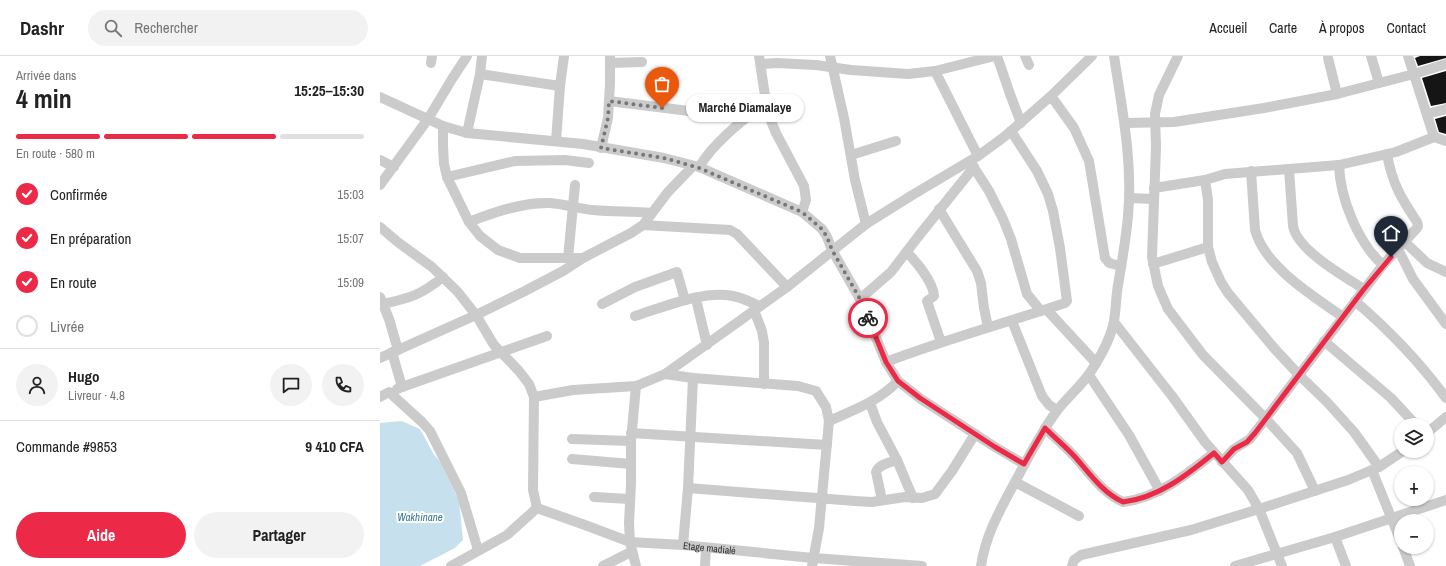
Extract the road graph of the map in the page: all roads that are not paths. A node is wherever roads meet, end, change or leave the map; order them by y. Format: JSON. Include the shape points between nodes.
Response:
{"nodes":[{"id":1,"x":467,"y":56,"type":"edge"},
{"id":2,"x":482,"y":56,"type":"edge"},
{"id":3,"x":564,"y":56,"type":"edge"},
{"id":4,"x":830,"y":56,"type":"edge"},
{"id":5,"x":996,"y":56,"type":"edge"},
{"id":6,"x":1114,"y":56,"type":"edge"},
{"id":7,"x":1178,"y":56,"type":"edge"},
{"id":8,"x":1371,"y":56,"type":"edge"},
{"id":9,"x":1408,"y":56,"type":"edge"},
{"id":10,"x":1088,"y":57,"type":"edge"},
{"id":11,"x":1328,"y":58,"type":"dead end"},
{"id":12,"x":610,"y":60,"type":"edge"},
{"id":13,"x":760,"y":60,"type":"edge"},
{"id":14,"x":642,"y":62,"type":"dead end"},
{"id":15,"x":1446,"y":64,"type":"edge"},
{"id":16,"x":833,"y":67,"type":"junction"},
{"id":17,"x":935,"y":71,"type":"junction"},
{"id":18,"x":480,"y":74,"type":"junction"},
{"id":19,"x":1414,"y":74,"type":"junction"},
{"id":20,"x":1379,"y":83,"type":"junction"},
{"id":21,"x":560,"y":86,"type":"junction"},
{"id":22,"x":1337,"y":94,"type":"junction"},
{"id":23,"x":1051,"y":96,"type":"junction"},
{"id":24,"x":380,"y":97,"type":"edge"},
{"id":25,"x":609,"y":101,"type":"junction"},
{"id":26,"x":766,"y":102,"type":"junction"},
{"id":27,"x":1446,"y":109,"type":"edge"},
{"id":28,"x":689,"y":111,"type":"dead end"},
{"id":29,"x":1427,"y":114,"type":"junction"},
{"id":30,"x":428,"y":119,"type":"junction"},
{"id":31,"x":1021,"y":123,"type":"junction"},
{"id":32,"x":1126,"y":123,"type":"junction"},
{"id":33,"x":1155,"y":123,"type":"junction"},
{"id":34,"x":443,"y":126,"type":"junction"},
{"id":35,"x":1011,"y":131,"type":"junction"},
{"id":36,"x":467,"y":133,"type":"junction"},
{"id":37,"x":1434,"y":137,"type":"junction"},
{"id":38,"x":556,"y":140,"type":"junction"},
{"id":39,"x":896,"y":141,"type":"dead end"},
{"id":40,"x":1446,"y":141,"type":"edge"},
{"id":41,"x":601,"y":148,"type":"junction"},
{"id":42,"x":1387,"y":154,"type":"junction"},
{"id":43,"x":851,"y":155,"type":"junction"},
{"id":44,"x":380,"y":160,"type":"edge"},
{"id":45,"x":974,"y":162,"type":"junction"},
{"id":46,"x":589,"y":163,"type":"dead end"},
{"id":47,"x":1339,"y":165,"type":"junction"},
{"id":48,"x":394,"y":167,"type":"junction"},
{"id":49,"x":696,"y":167,"type":"junction"},
{"id":50,"x":1289,"y":169,"type":"junction"},
{"id":51,"x":1251,"y":171,"type":"junction"},
{"id":52,"x":447,"y":177,"type":"junction"},
{"id":53,"x":1205,"y":180,"type":"junction"},
{"id":54,"x":380,"y":185,"type":"edge"},
{"id":55,"x":575,"y":185,"type":"dead end"},
{"id":56,"x":1154,"y":188,"type":"junction"},
{"id":57,"x":1129,"y":198,"type":"junction"},
{"id":58,"x":1154,"y":198,"type":"junction"},
{"id":59,"x":573,"y":208,"type":"junction"},
{"id":60,"x":939,"y":209,"type":"junction"},
{"id":61,"x":802,"y":212,"type":"junction"},
{"id":62,"x":652,"y":213,"type":"junction"},
{"id":63,"x":469,"y":222,"type":"junction"},
{"id":64,"x":866,"y":224,"type":"junction"},
{"id":65,"x":643,"y":225,"type":"junction"},
{"id":66,"x":380,"y":227,"type":"edge"},
{"id":67,"x":1402,"y":246,"type":"junction"},
{"id":68,"x":1208,"y":247,"type":"junction"},
{"id":69,"x":832,"y":250,"type":"junction"},
{"id":70,"x":907,"y":252,"type":"junction"},
{"id":71,"x":568,"y":258,"type":"junction"},
{"id":72,"x":583,"y":258,"type":"junction"},
{"id":73,"x":1152,"y":264,"type":"junction"},
{"id":74,"x":1384,"y":265,"type":"junction"},
{"id":75,"x":1121,"y":266,"type":"junction"},
{"id":76,"x":1446,"y":272,"type":"edge"},
{"id":77,"x":443,"y":277,"type":"junction"},
{"id":78,"x":786,"y":287,"type":"junction"},
{"id":79,"x":1364,"y":289,"type":"junction"},
{"id":80,"x":696,"y":299,"type":"junction"},
{"id":81,"x":860,"y":299,"type":"junction"},
{"id":82,"x":685,"y":300,"type":"junction"},
{"id":83,"x":382,"y":301,"type":"edge"},
{"id":84,"x":1355,"y":301,"type":"junction"},
{"id":85,"x":602,"y":304,"type":"dead end"},
{"id":86,"x":757,"y":308,"type":"junction"},
{"id":87,"x":1044,"y":310,"type":"junction"},
{"id":88,"x":476,"y":315,"type":"junction"},
{"id":89,"x":635,"y":316,"type":"dead end"},
{"id":90,"x":1343,"y":317,"type":"junction"},
{"id":91,"x":1012,"y":321,"type":"junction"},
{"id":92,"x":1114,"y":322,"type":"junction"},
{"id":93,"x":1446,"y":324,"type":"edge"},
{"id":94,"x":988,"y":327,"type":"junction"},
{"id":95,"x":547,"y":336,"type":"dead end"},
{"id":96,"x":1324,"y":341,"type":"junction"},
{"id":97,"x":941,"y":342,"type":"junction"},
{"id":98,"x":707,"y":345,"type":"junction"},
{"id":99,"x":395,"y":351,"type":"junction"},
{"id":100,"x":500,"y":352,"type":"junction"},
{"id":101,"x":380,"y":358,"type":"edge"},
{"id":102,"x":886,"y":362,"type":"junction"},
{"id":103,"x":1096,"y":363,"type":"junction"},
{"id":104,"x":665,"y":374,"type":"junction"},
{"id":105,"x":1089,"y":375,"type":"junction"},
{"id":106,"x":1299,"y":375,"type":"junction"},
{"id":107,"x":693,"y":378,"type":"junction"},
{"id":108,"x":898,"y":381,"type":"junction"},
{"id":109,"x":764,"y":384,"type":"junction"},
{"id":110,"x":636,"y":386,"type":"junction"},
{"id":111,"x":402,"y":387,"type":"junction"},
{"id":112,"x":384,"y":395,"type":"edge"},
{"id":113,"x":534,"y":397,"type":"junction"},
{"id":114,"x":1446,"y":398,"type":"edge"},
{"id":115,"x":870,"y":403,"type":"junction"},
{"id":116,"x":1057,"y":410,"type":"junction"},
{"id":117,"x":1446,"y":417,"type":"edge"},
{"id":118,"x":1410,"y":418,"type":"edge"},
{"id":119,"x":1266,"y":419,"type":"junction"},
{"id":120,"x":830,"y":422,"type":"junction"},
{"id":121,"x":1434,"y":427,"type":"edge"},
{"id":122,"x":1045,"y":428,"type":"junction"},
{"id":123,"x":975,"y":434,"type":"junction"},
{"id":124,"x":631,"y":437,"type":"junction"},
{"id":125,"x":690,"y":437,"type":"junction"},
{"id":126,"x":572,"y":439,"type":"dead end"},
{"id":127,"x":827,"y":445,"type":"junction"},
{"id":128,"x":1214,"y":453,"type":"junction"},
{"id":129,"x":1394,"y":457,"type":"edge"},
{"id":130,"x":572,"y":459,"type":"dead end"},
{"id":131,"x":897,"y":460,"type":"junction"},
{"id":132,"x":1222,"y":462,"type":"junction"},
{"id":133,"x":631,"y":464,"type":"junction"},
{"id":134,"x":1024,"y":464,"type":"junction"},
{"id":135,"x":1376,"y":468,"type":"junction"},
{"id":136,"x":1015,"y":482,"type":"junction"},
{"id":137,"x":688,"y":488,"type":"junction"},
{"id":138,"x":1160,"y":491,"type":"junction"},
{"id":139,"x":1315,"y":491,"type":"junction"},
{"id":140,"x":594,"y":497,"type":"dead end"},
{"id":141,"x":822,"y":498,"type":"junction"},
{"id":142,"x":913,"y":498,"type":"junction"},
{"id":143,"x":630,"y":499,"type":"junction"},
{"id":144,"x":882,"y":500,"type":"junction"},
{"id":145,"x":1446,"y":500,"type":"edge"},
{"id":146,"x":537,"y":508,"type":"junction"},
{"id":147,"x":1259,"y":509,"type":"junction"},
{"id":148,"x":1079,"y":516,"type":"dead end"},
{"id":149,"x":1392,"y":518,"type":"junction"},
{"id":150,"x":1394,"y":523,"type":"edge"},
{"id":151,"x":1335,"y":537,"type":"junction"},
{"id":152,"x":683,"y":546,"type":"junction"},
{"id":153,"x":630,"y":547,"type":"junction"},
{"id":154,"x":706,"y":548,"type":"junction"},
{"id":155,"x":478,"y":550,"type":"junction"},
{"id":156,"x":1278,"y":553,"type":"junction"},
{"id":157,"x":1406,"y":554,"type":"edge"},
{"id":158,"x":813,"y":562,"type":"edge"},
{"id":159,"x":865,"y":564,"type":"edge"},
{"id":160,"x":451,"y":566,"type":"edge"},
{"id":161,"x":603,"y":566,"type":"edge"},
{"id":162,"x":636,"y":566,"type":"edge"},
{"id":163,"x":705,"y":566,"type":"edge"},
{"id":164,"x":922,"y":566,"type":"edge"},
{"id":165,"x":981,"y":566,"type":"edge"},
{"id":166,"x":1072,"y":566,"type":"edge"},
{"id":167,"x":1235,"y":566,"type":"edge"},
{"id":168,"x":1282,"y":566,"type":"edge"},
{"id":169,"x":1346,"y":566,"type":"edge"},
{"id":170,"x":1410,"y":566,"type":"edge"}],
"edges":[{"from":1,"to":30,"type":"street"},
{"from":2,"to":18,"type":"street"},
{"from":3,"to":21,"type":"street"},
{"from":4,"to":16,"type":"street"},
{"from":5,"to":17,"type":"street"},
{"from":5,"to":31,"type":"street"},
{"from":6,"to":32,"type":"street"},
{"from":7,"to":33,"type":"street","via":[[1159,95]]},
{"from":8,"to":20,"type":"street"},
{"from":9,"to":19,"type":"street"},
{"from":10,"to":23,"type":"street"},
{"from":11,"to":22,"type":"street"},
{"from":12,"to":14,"type":"street"},
{"from":12,"to":25,"type":"street"},
{"from":13,"to":16,"type":"street"},
{"from":13,"to":26,"type":"street"},
{"from":15,"to":19,"type":"street"},
{"from":16,"to":17,"type":"street","via":[[908,74]]},
{"from":16,"to":43,"type":"street"},
{"from":17,"to":45,"type":"street"},
{"from":18,"to":21,"type":"street"},
{"from":18,"to":36,"type":"street"},
{"from":19,"to":20,"type":"street"},
{"from":19,"to":29,"type":"street"},
{"from":20,"to":22,"type":"street"},
{"from":21,"to":38,"type":"street"},
{"from":22,"to":33,"type":"street","via":[[1196,119]]},
{"from":23,"to":31,"type":"street"},
{"from":23,"to":75,"type":"street","via":[[1074,128],[1089,161],[1105,258],[1109,263]]},
{"from":24,"to":30,"type":"street"},
{"from":25,"to":28,"type":"street"},
{"from":25,"to":41,"type":"street"},
{"from":26,"to":49,"type":"street","via":[[732,130]]},
{"from":26,"to":61,"type":"street","via":[[776,133],[804,186],[806,200]]},
{"from":27,"to":29,"type":"street"},
{"from":29,"to":37,"type":"street"},
{"from":30,"to":34,"type":"street"},
{"from":30,"to":48,"type":"street"},
{"from":31,"to":35,"type":"street"},
{"from":32,"to":33,"type":"street"},
{"from":32,"to":57,"type":"street"},
{"from":33,"to":56,"type":"street"},
{"from":34,"to":36,"type":"street"},
{"from":34,"to":52,"type":"street"},
{"from":35,"to":45,"type":"street"},
{"from":35,"to":87,"type":"street","via":[[1043,182],[1056,222],[1068,299],[1065,303]]},
{"from":36,"to":38,"type":"street"},
{"from":37,"to":40,"type":"street"},
{"from":37,"to":42,"type":"street"},
{"from":38,"to":41,"type":"street"},
{"from":39,"to":43,"type":"street"},
{"from":41,"to":49,"type":"street","via":[[657,157]]},
{"from":42,"to":47,"type":"street"},
{"from":42,"to":67,"type":"street","via":[[1396,188],[1418,224]]},
{"from":43,"to":64,"type":"street"},
{"from":44,"to":48,"type":"street"},
{"from":45,"to":60,"type":"street"},
{"from":45,"to":64,"type":"street","via":[[914,194]]},
{"from":45,"to":87,"type":"street","via":[[1004,219],[1028,294]]},
{"from":46,"to":52,"type":"street","via":[[565,160],[515,161]]},
{"from":47,"to":50,"type":"street"},
{"from":47,"to":74,"type":"street","via":[[1342,187],[1350,212],[1366,247]]},
{"from":48,"to":54,"type":"street"},
{"from":49,"to":61,"type":"street"},
{"from":49,"to":62,"type":"street","via":[[672,188]]},
{"from":50,"to":51,"type":"street"},
{"from":50,"to":79,"type":"street","via":[[1293,226],[1296,235],[1330,268]]},
{"from":51,"to":53,"type":"street","via":[[1225,174]]},
{"from":51,"to":90,"type":"street","via":[[1257,239],[1269,257],[1288,276]]},
{"from":52,"to":63,"type":"street"},
{"from":53,"to":56,"type":"street"},
{"from":53,"to":68,"type":"street"},
{"from":55,"to":59,"type":"street"},
{"from":56,"to":58,"type":"street"},
{"from":57,"to":58,"type":"street"},
{"from":57,"to":75,"type":"street"},
{"from":58,"to":73,"type":"street"},
{"from":59,"to":62,"type":"street"},
{"from":59,"to":63,"type":"street","via":[[548,203],[525,205]]},
{"from":59,"to":71,"type":"street"},
{"from":60,"to":70,"type":"street"},
{"from":60,"to":94,"type":"street","via":[[977,272]]},
{"from":61,"to":69,"type":"street","via":[[822,229]]},
{"from":62,"to":65,"type":"street"},
{"from":63,"to":71,"type":"street","via":[[489,244],[510,255],[520,258]]},
{"from":64,"to":69,"type":"street"},
{"from":65,"to":72,"type":"street"},
{"from":65,"to":78,"type":"street","via":[[730,230],[737,234]]},
{"from":66,"to":77,"type":"street"},
{"from":67,"to":74,"type":"street"},
{"from":67,"to":76,"type":"street"},
{"from":67,"to":93,"type":"street","via":[[1413,279]]},
{"from":68,"to":73,"type":"street"},
{"from":68,"to":106,"type":"street","via":[[1212,262],[1228,292]]},
{"from":69,"to":78,"type":"street"},
{"from":69,"to":81,"type":"street"},
{"from":70,"to":81,"type":"street","via":[[891,272]]},
{"from":70,"to":97,"type":"street","via":[[933,290],[934,296],[927,301]]},
{"from":71,"to":72,"type":"street"},
{"from":72,"to":88,"type":"street","via":[[550,278]]},
{"from":73,"to":119,"type":"street","via":[[1163,298],[1180,326],[1203,355]]},
{"from":74,"to":79,"type":"street"},
{"from":75,"to":92,"type":"street"},
{"from":77,"to":83,"type":"street","via":[[421,293],[408,298]]},
{"from":77,"to":88,"type":"street"},
{"from":78,"to":86,"type":"street"},
{"from":79,"to":84,"type":"street"},
{"from":80,"to":82,"type":"street"},
{"from":80,"to":86,"type":"street","via":[[710,295],[726,295],[745,299]]},
{"from":80,"to":98,"type":"street"},
{"from":81,"to":102,"type":"street"},
{"from":82,"to":85,"type":"street","via":[[677,272],[635,287]]},
{"from":82,"to":89,"type":"street"},
{"from":83,"to":99,"type":"street"},
{"from":84,"to":90,"type":"street"},
{"from":84,"to":114,"type":"street","via":[[1394,336]]},
{"from":86,"to":98,"type":"street"},
{"from":86,"to":109,"type":"street","via":[[764,344]]},
{"from":87,"to":91,"type":"street"},
{"from":87,"to":103,"type":"street"},
{"from":88,"to":99,"type":"street"},
{"from":88,"to":100,"type":"street"},
{"from":90,"to":96,"type":"street"},
{"from":91,"to":94,"type":"street"},
{"from":91,"to":116,"type":"street","via":[[1042,396]]},
{"from":92,"to":103,"type":"street"},
{"from":92,"to":128,"type":"street"},
{"from":94,"to":97,"type":"street"},
{"from":95,"to":100,"type":"street"},
{"from":96,"to":106,"type":"street"},
{"from":96,"to":118,"type":"street","via":[[1391,398]]},
{"from":97,"to":102,"type":"street"},
{"from":98,"to":104,"type":"street"},
{"from":99,"to":101,"type":"street"},
{"from":99,"to":111,"type":"street"},
{"from":100,"to":111,"type":"street"},
{"from":100,"to":113,"type":"street","via":[[529,384]]},
{"from":102,"to":108,"type":"street"},
{"from":103,"to":105,"type":"street"},
{"from":104,"to":107,"type":"street"},
{"from":104,"to":110,"type":"street"},
{"from":105,"to":116,"type":"street"},
{"from":105,"to":138,"type":"street","via":[[1129,435]]},
{"from":106,"to":119,"type":"street"},
{"from":106,"to":135,"type":"street","via":[[1354,432]]},
{"from":107,"to":109,"type":"street"},
{"from":107,"to":125,"type":"street"},
{"from":108,"to":115,"type":"street"},
{"from":108,"to":123,"type":"street"},
{"from":109,"to":120,"type":"street","via":[[806,387],[816,391],[826,406]]},
{"from":110,"to":113,"type":"street","via":[[573,390]]},
{"from":110,"to":124,"type":"street"},
{"from":111,"to":112,"type":"street"},
{"from":112,"to":155,"type":"street","via":[[422,422],[430,431],[461,493]]},
{"from":113,"to":146,"type":"street","via":[[533,490]]},
{"from":115,"to":120,"type":"street"},
{"from":115,"to":131,"type":"street"},
{"from":116,"to":122,"type":"street"},
{"from":117,"to":121,"type":"street"},
{"from":119,"to":132,"type":"street","via":[[1250,439],[1234,449]]},
{"from":119,"to":139,"type":"street","via":[[1297,452]]},
{"from":120,"to":127,"type":"street"},
{"from":122,"to":134,"type":"street"},
{"from":122,"to":138,"type":"street","via":[[1092,478],[1120,501],[1127,502]]},
{"from":123,"to":134,"type":"street"},
{"from":123,"to":142,"type":"street","via":[[938,491],[929,496]]},
{"from":124,"to":125,"type":"street"},
{"from":124,"to":126,"type":"street"},
{"from":124,"to":133,"type":"street"},
{"from":125,"to":127,"type":"street"},
{"from":125,"to":137,"type":"street"},
{"from":127,"to":141,"type":"street"},
{"from":128,"to":132,"type":"street"},
{"from":128,"to":138,"type":"street"},
{"from":129,"to":135,"type":"street"},
{"from":130,"to":133,"type":"street"},
{"from":131,"to":142,"type":"street"},
{"from":131,"to":144,"type":"street","via":[[881,465],[877,469]]},
{"from":132,"to":147,"type":"street","via":[[1248,490]]},
{"from":133,"to":143,"type":"street"},
{"from":134,"to":136,"type":"street"},
{"from":135,"to":139,"type":"street"},
{"from":135,"to":149,"type":"street"},
{"from":136,"to":148,"type":"street"},
{"from":136,"to":165,"type":"street","via":[[986,543]]},
{"from":137,"to":141,"type":"street"},
{"from":137,"to":152,"type":"street"},
{"from":139,"to":147,"type":"street"},
{"from":140,"to":143,"type":"street"},
{"from":141,"to":144,"type":"street"},
{"from":141,"to":158,"type":"street"},
{"from":142,"to":144,"type":"street"},
{"from":143,"to":153,"type":"street"},
{"from":145,"to":149,"type":"street"},
{"from":146,"to":153,"type":"street","via":[[585,525]]},
{"from":146,"to":155,"type":"street","via":[[507,535]]},
{"from":147,"to":156,"type":"street"},
{"from":147,"to":166,"type":"street","via":[[1191,530],[1081,555],[1074,560]]},
{"from":149,"to":150,"type":"street"},
{"from":149,"to":151,"type":"street"},
{"from":151,"to":156,"type":"street"},
{"from":151,"to":169,"type":"street"},
{"from":152,"to":153,"type":"street","name":"Etage madialé"},
{"from":152,"to":154,"type":"street","name":"Etage madialé"},
{"from":153,"to":161,"type":"street"},
{"from":153,"to":162,"type":"street"},
{"from":154,"to":158,"type":"street","name":"Etage madialé"},
{"from":154,"to":163,"type":"street"},
{"from":155,"to":160,"type":"street"},
{"from":156,"to":167,"type":"street"},
{"from":156,"to":168,"type":"street"},
{"from":157,"to":170,"type":"street"},
{"from":158,"to":159,"type":"street","name":"Etage madialé"},
{"from":159,"to":164,"type":"street","name":"Etage madialé"}]}
